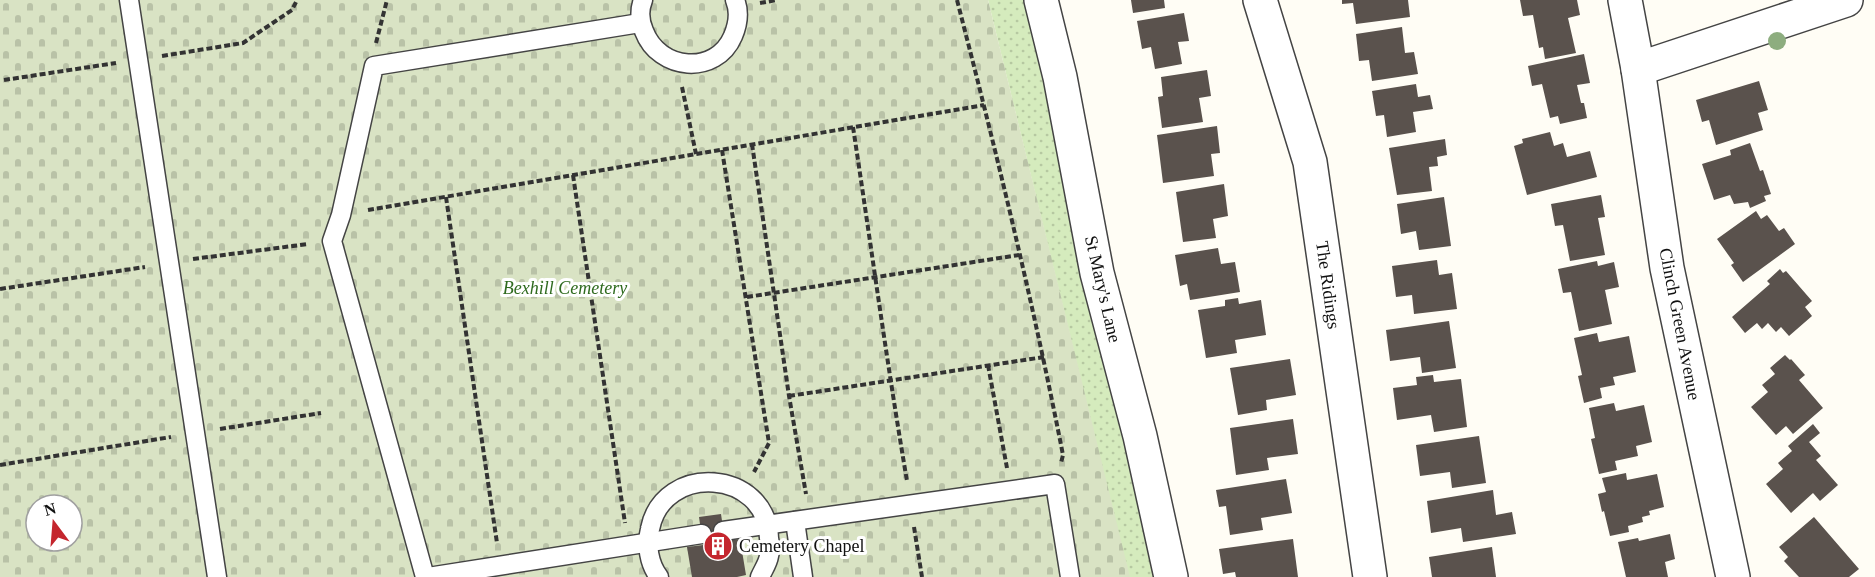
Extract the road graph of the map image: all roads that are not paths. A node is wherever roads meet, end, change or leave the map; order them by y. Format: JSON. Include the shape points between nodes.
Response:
{"nodes":[{"id":1,"x":129,"y":0,"type":"edge"},
{"id":2,"x":643,"y":0,"type":"edge"},
{"id":3,"x":735,"y":0,"type":"edge"},
{"id":4,"x":1041,"y":0,"type":"edge"},
{"id":5,"x":1260,"y":0,"type":"edge"},
{"id":6,"x":1625,"y":0,"type":"edge"},
{"id":7,"x":1846,"y":0,"type":"edge"},
{"id":8,"x":640,"y":23,"type":"junction"},
{"id":9,"x":1638,"y":69,"type":"junction"},
{"id":10,"x":802,"y":520,"type":"junction"},
{"id":11,"x":769,"y":524,"type":"junction"},
{"id":12,"x":723,"y":531,"type":"dead end"},
{"id":13,"x":702,"y":534,"type":"dead end"},
{"id":14,"x":647,"y":542,"type":"junction"},
{"id":15,"x":502,"y":571,"type":"edge"},
{"id":16,"x":217,"y":577,"type":"edge"},
{"id":17,"x":426,"y":577,"type":"edge"},
{"id":18,"x":659,"y":577,"type":"edge"},
{"id":19,"x":760,"y":577,"type":"edge"},
{"id":20,"x":803,"y":577,"type":"edge"},
{"id":21,"x":1070,"y":577,"type":"edge"},
{"id":22,"x":1171,"y":577,"type":"edge"},
{"id":23,"x":1370,"y":577,"type":"edge"},
{"id":24,"x":1733,"y":577,"type":"edge"}],
"edges":[{"from":1,"to":16,"type":"lane"},
{"from":2,"to":8,"type":"lane"},
{"from":3,"to":8,"type":"lane","via":[[738,24],[730,42],[716,57],[698,64],[678,63],[660,55],[647,41]]},
{"from":4,"to":22,"type":"street","name":"St Mary's Lane","via":[[1060,77],[1097,273],[1140,436]]},
{"from":5,"to":23,"type":"street","name":"The Ridings","via":[[1310,162]]},
{"from":6,"to":9,"type":"street","name":"Clinch Green Avenue"},
{"from":7,"to":9,"type":"street"},
{"from":8,"to":17,"type":"lane","via":[[374,66],[332,241]]},
{"from":9,"to":24,"type":"street","name":"Clinch Green Avenue","via":[[1667,268]]},
{"from":10,"to":11,"type":"lane"},
{"from":10,"to":20,"type":"lane"},
{"from":10,"to":21,"type":"lane","via":[[1055,484]]},
{"from":11,"to":12,"type":"lane"},
{"from":11,"to":14,"type":"lane","via":[[744,492],[724,483],[701,482],[680,489],[662,503],[651,523]]},
{"from":11,"to":19,"type":"lane","via":[[770,555]]},
{"from":13,"to":14,"type":"lane"},
{"from":14,"to":15,"type":"lane"},
{"from":14,"to":18,"type":"lane","via":[[653,570]]},
{"from":15,"to":17,"type":"lane"}]}
